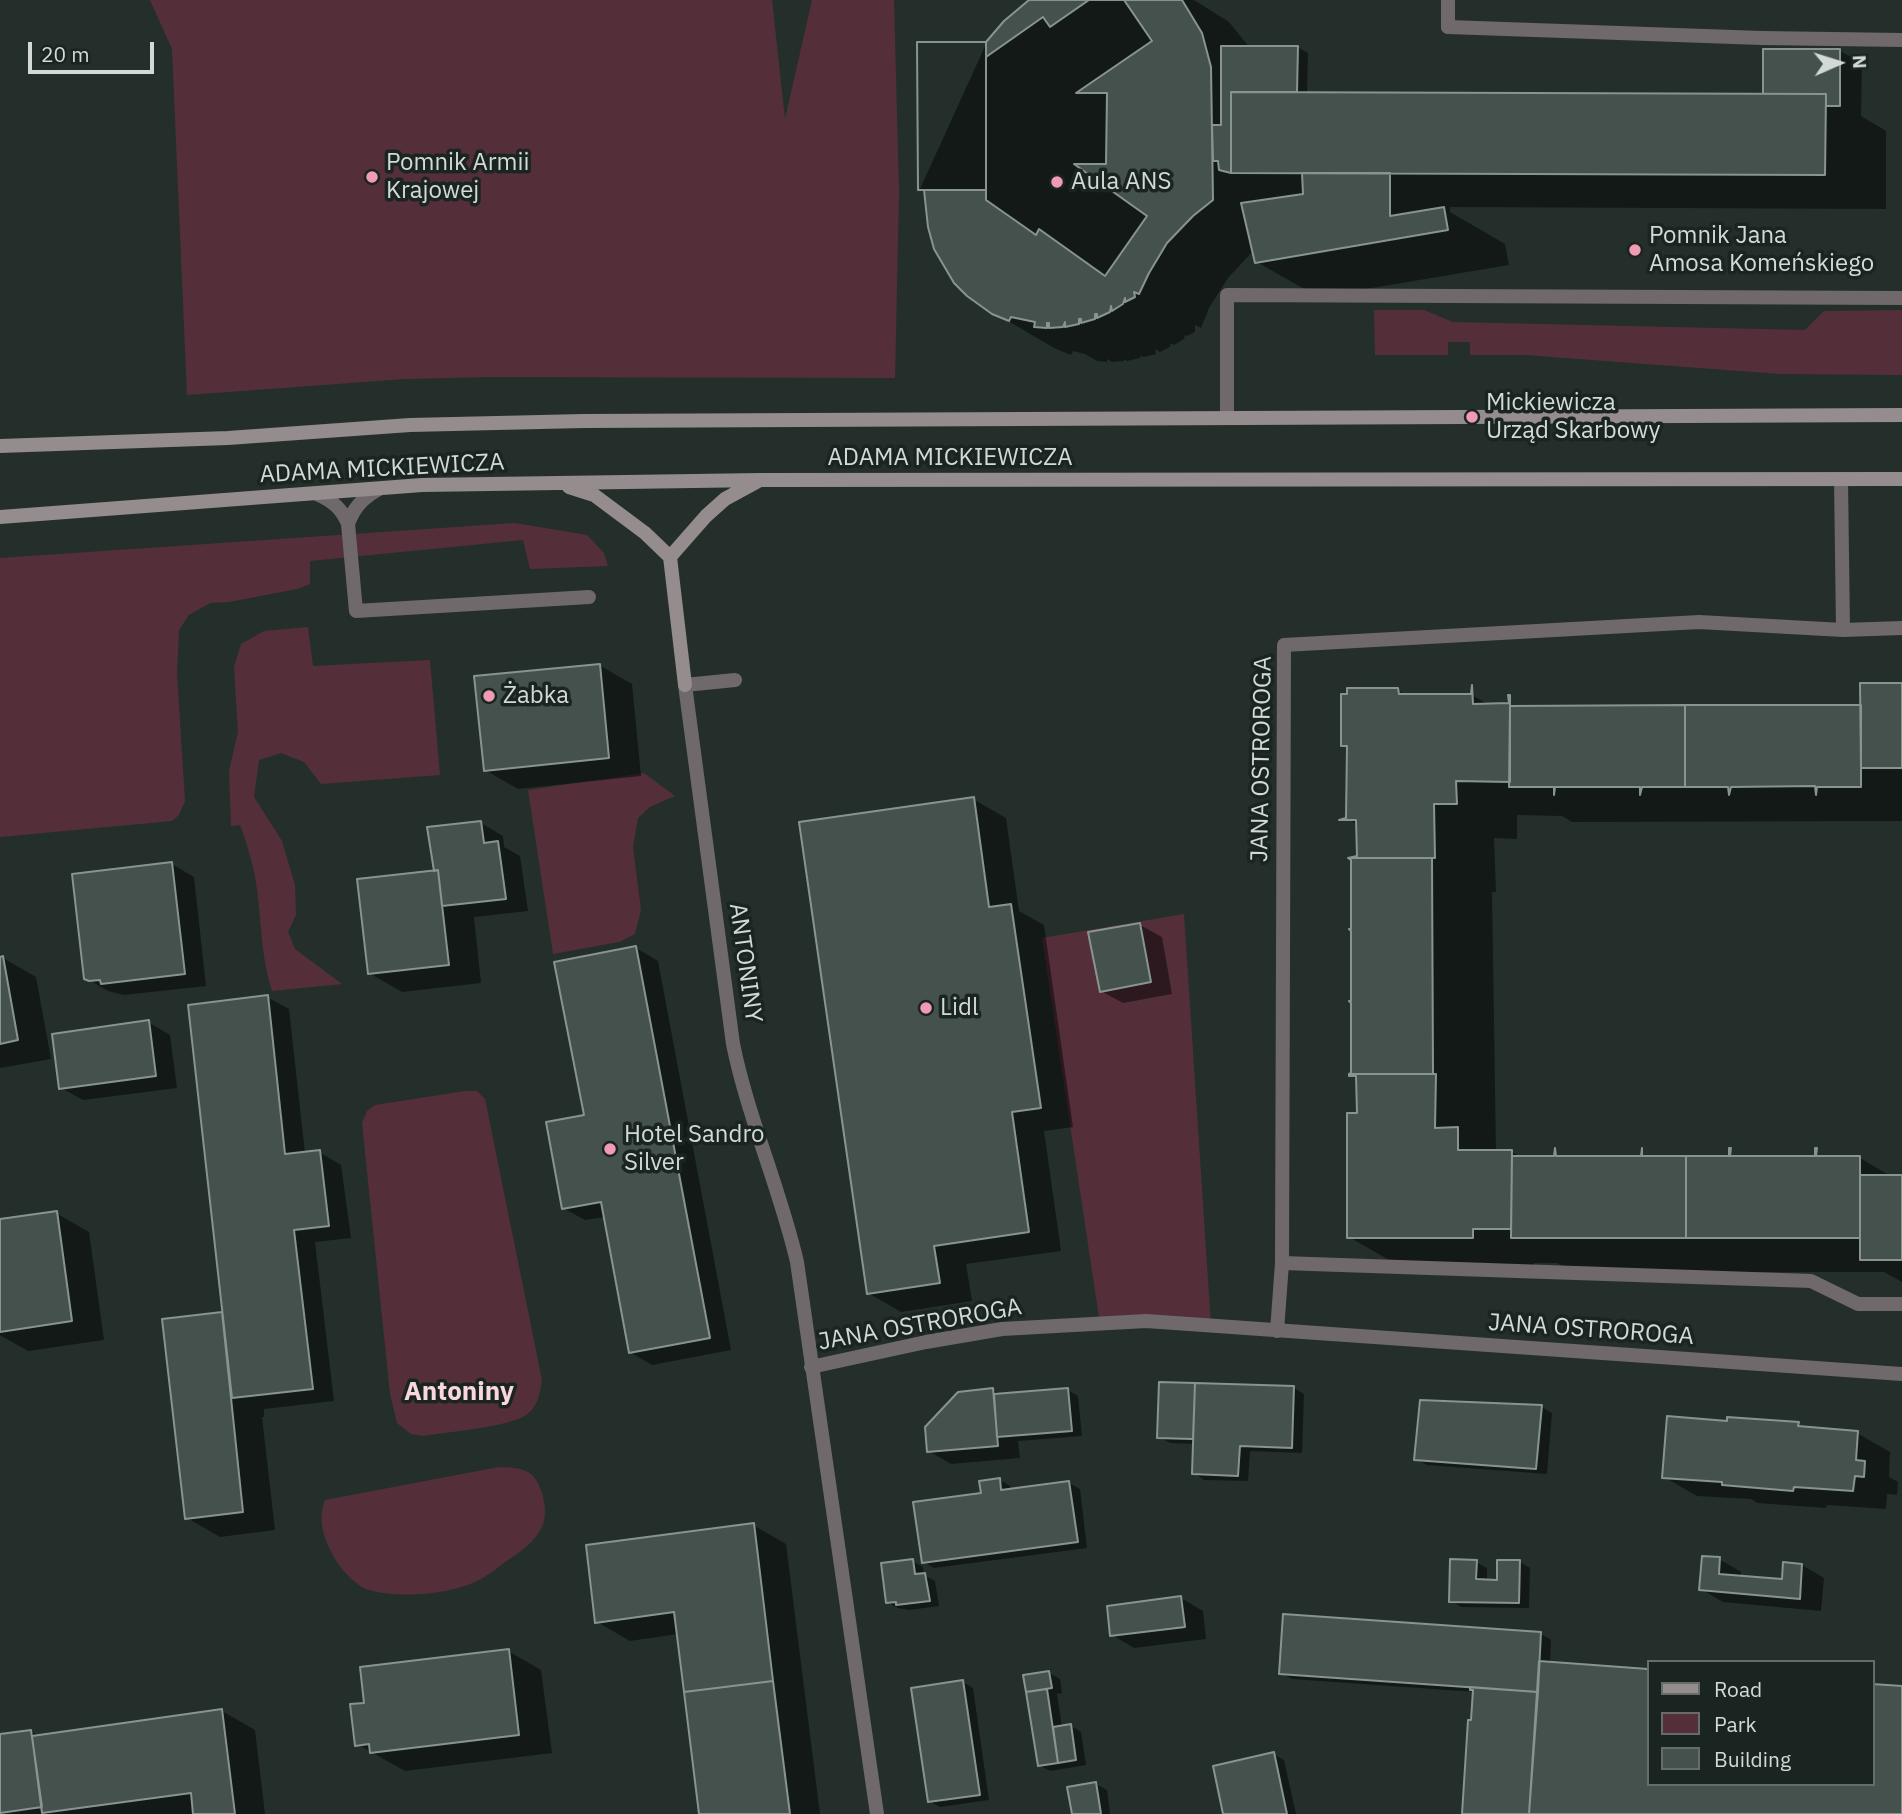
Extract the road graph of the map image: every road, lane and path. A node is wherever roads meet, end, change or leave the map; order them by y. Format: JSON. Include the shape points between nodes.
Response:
{"nodes":[{"id":1,"x":1448,"y":0,"type":"edge"},
{"id":2,"x":1902,"y":40,"type":"edge"},
{"id":3,"x":1902,"y":298,"type":"edge"},
{"id":4,"x":1902,"y":415,"type":"edge"},
{"id":5,"x":1227,"y":418,"type":"junction"},
{"id":6,"x":0,"y":446,"type":"edge"},
{"id":7,"x":1902,"y":479,"type":"edge"},
{"id":8,"x":761,"y":480,"type":"junction"},
{"id":9,"x":1841,"y":480,"type":"junction"},
{"id":10,"x":557,"y":483,"type":"junction"},
{"id":11,"x":379,"y":489,"type":"junction"},
{"id":12,"x":317,"y":494,"type":"junction"},
{"id":13,"x":0,"y":517,"type":"edge"},
{"id":14,"x":348,"y":524,"type":"junction"},
{"id":15,"x":670,"y":557,"type":"junction"},
{"id":16,"x":589,"y":597,"type":"dead end"},
{"id":17,"x":1902,"y":628,"type":"edge"},
{"id":18,"x":1843,"y":630,"type":"junction"},
{"id":19,"x":735,"y":680,"type":"dead end"},
{"id":20,"x":685,"y":685,"type":"junction"},
{"id":21,"x":1282,"y":1263,"type":"junction"},
{"id":22,"x":1902,"y":1304,"type":"edge"},
{"id":23,"x":1277,"y":1331,"type":"junction"},
{"id":24,"x":811,"y":1367,"type":"junction"},
{"id":25,"x":1902,"y":1374,"type":"edge"},
{"id":26,"x":877,"y":1814,"type":"edge"}],
"edges":[{"from":1,"to":2,"type":"street","via":[[1448,27]]},
{"from":3,"to":5,"type":"street","via":[[1227,295]]},
{"from":4,"to":5,"type":"street","name":"ADAMA MICKIEWICZA"},
{"from":5,"to":6,"type":"street","name":"ADAMA MICKIEWICZA","via":[[584,421]]},
{"from":7,"to":9,"type":"street","name":"ADAMA MICKIEWICZA"},
{"from":8,"to":9,"type":"street","name":"ADAMA MICKIEWICZA"},
{"from":8,"to":10,"type":"street","name":"ADAMA MICKIEWICZA"},
{"from":8,"to":15,"type":"street","via":[[725,499]]},
{"from":9,"to":18,"type":"street"},
{"from":10,"to":11,"type":"street","name":"ADAMA MICKIEWICZA"},
{"from":10,"to":15,"type":"street","via":[[594,495]]},
{"from":11,"to":12,"type":"street","name":"ADAMA MICKIEWICZA"},
{"from":11,"to":14,"type":"street","via":[[360,502]]},
{"from":12,"to":13,"type":"street","name":"ADAMA MICKIEWICZA"},
{"from":12,"to":14,"type":"street","via":[[336,505]]},
{"from":14,"to":16,"type":"street","via":[[356,611]]},
{"from":15,"to":20,"type":"street","name":"ANTONINY"},
{"from":17,"to":18,"type":"street","name":"JANA OSTROROGA"},
{"from":18,"to":21,"type":"street","name":"JANA OSTROROGA","via":[[1699,622],[1284,645]]},
{"from":19,"to":20,"type":"street"},
{"from":20,"to":24,"type":"street","name":"ANTONINY","via":[[733,1044],[790,1232]]},
{"from":21,"to":22,"type":"street","via":[[1811,1281],[1858,1304]]},
{"from":21,"to":23,"type":"street","name":"JANA OSTROROGA"},
{"from":23,"to":24,"type":"street","name":"JANA OSTROROGA","via":[[1146,1321],[1002,1329]]},
{"from":23,"to":25,"type":"street","name":"JANA OSTROROGA"},
{"from":24,"to":26,"type":"street","name":"JANA OSTROROGA"}]}
